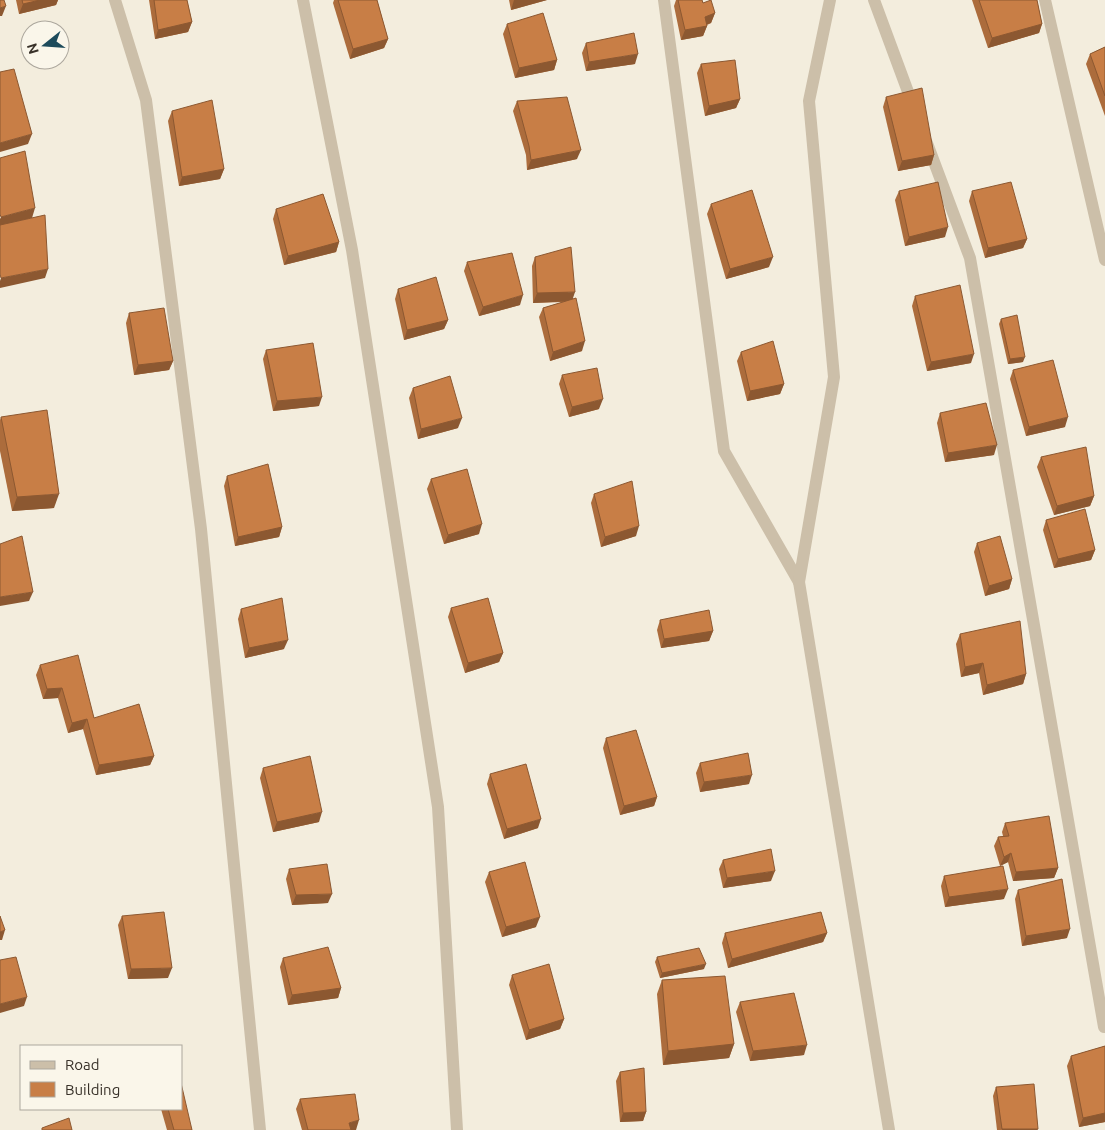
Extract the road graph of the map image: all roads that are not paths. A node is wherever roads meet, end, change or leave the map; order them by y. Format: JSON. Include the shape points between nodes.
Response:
{"nodes":[{"id":1,"x":115,"y":0,"type":"edge"},
{"id":2,"x":303,"y":0,"type":"edge"},
{"id":3,"x":664,"y":0,"type":"edge"},
{"id":4,"x":830,"y":0,"type":"edge"},
{"id":5,"x":874,"y":0,"type":"edge"},
{"id":6,"x":1045,"y":0,"type":"edge"},
{"id":7,"x":1105,"y":260,"type":"edge"},
{"id":8,"x":798,"y":582,"type":"junction"},
{"id":9,"x":1104,"y":1027,"type":"edge"},
{"id":10,"x":260,"y":1130,"type":"edge"},
{"id":11,"x":457,"y":1130,"type":"edge"},
{"id":12,"x":889,"y":1130,"type":"edge"}],
"edges":[{"from":1,"to":10,"type":"street","via":[[146,100],[201,529]]},
{"from":2,"to":11,"type":"street","via":[[352,250],[438,807]]},
{"from":3,"to":8,"type":"street","via":[[724,451]]},
{"from":4,"to":8,"type":"street","via":[[809,101],[834,377]]},
{"from":5,"to":9,"type":"street","via":[[970,258]]},
{"from":6,"to":7,"type":"street"},
{"from":8,"to":12,"type":"street"}]}
